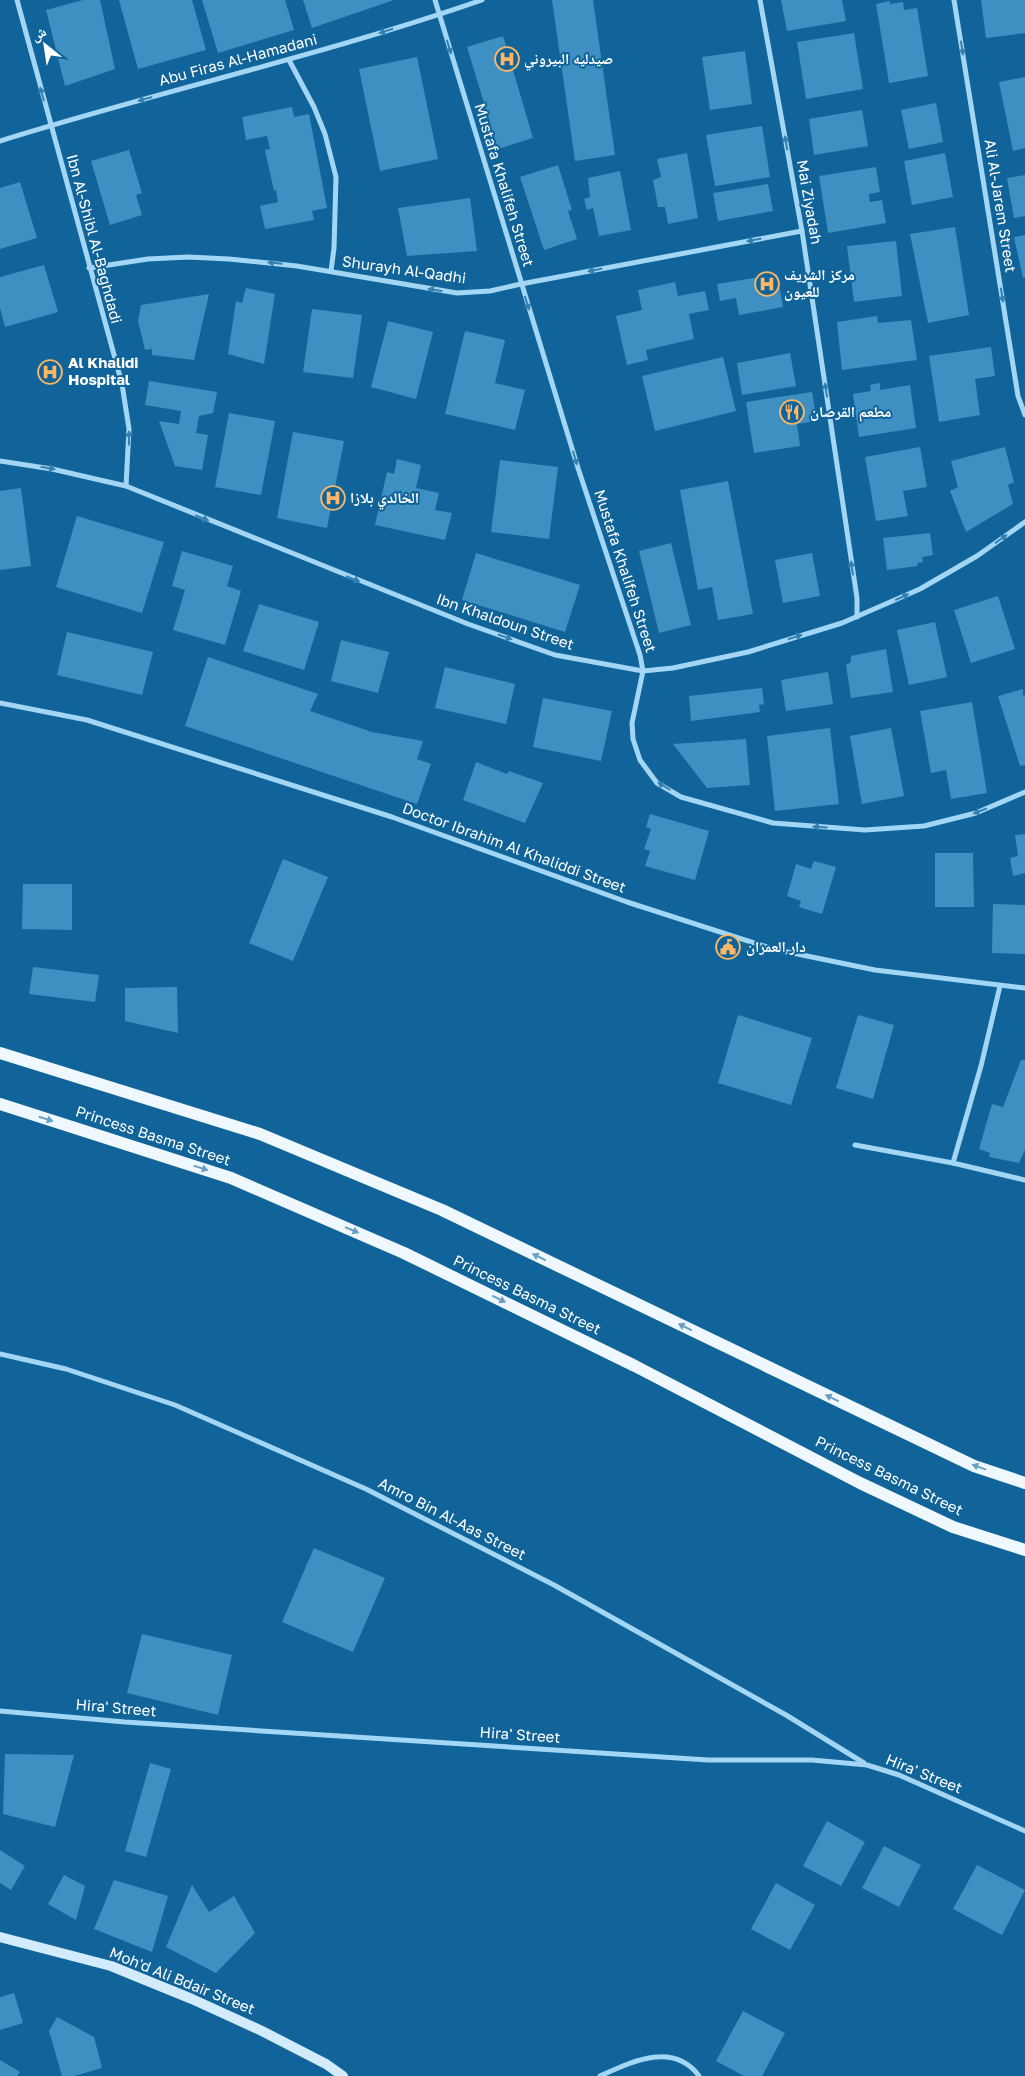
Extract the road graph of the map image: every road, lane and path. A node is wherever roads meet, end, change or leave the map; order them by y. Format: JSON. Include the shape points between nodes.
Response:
{"nodes":[{"id":1,"x":17,"y":0,"type":"edge"},
{"id":2,"x":435,"y":0,"type":"edge"},
{"id":3,"x":482,"y":0,"type":"edge"},
{"id":4,"x":760,"y":0,"type":"edge"},
{"id":5,"x":954,"y":0,"type":"edge"},
{"id":6,"x":440,"y":15,"type":"junction"},
{"id":7,"x":289,"y":60,"type":"junction"},
{"id":8,"x":50,"y":125,"type":"junction"},
{"id":9,"x":0,"y":141,"type":"edge"},
{"id":10,"x":802,"y":231,"type":"junction"},
{"id":11,"x":89,"y":268,"type":"junction"},
{"id":12,"x":331,"y":272,"type":"junction"},
{"id":13,"x":521,"y":284,"type":"junction"},
{"id":14,"x":1025,"y":416,"type":"edge"},
{"id":15,"x":0,"y":461,"type":"edge"},
{"id":16,"x":126,"y":486,"type":"junction"},
{"id":17,"x":1025,"y":522,"type":"edge"},
{"id":18,"x":857,"y":617,"type":"junction"},
{"id":19,"x":643,"y":671,"type":"junction"},
{"id":20,"x":0,"y":703,"type":"edge"},
{"id":21,"x":1025,"y":792,"type":"edge"},
{"id":22,"x":1000,"y":986,"type":"junction"},
{"id":23,"x":1025,"y":988,"type":"edge"},
{"id":24,"x":0,"y":1052,"type":"edge"},
{"id":25,"x":0,"y":1104,"type":"edge"},
{"id":26,"x":855,"y":1145,"type":"dead end"},
{"id":27,"x":953,"y":1163,"type":"junction"},
{"id":28,"x":1025,"y":1180,"type":"edge"},
{"id":29,"x":0,"y":1354,"type":"edge"},
{"id":30,"x":1025,"y":1483,"type":"edge"},
{"id":31,"x":1025,"y":1550,"type":"edge"},
{"id":32,"x":0,"y":1711,"type":"edge"},
{"id":33,"x":867,"y":1765,"type":"junction"},
{"id":34,"x":1025,"y":1831,"type":"edge"},
{"id":35,"x":0,"y":1937,"type":"edge"},
{"id":36,"x":343,"y":2076,"type":"edge"},
{"id":37,"x":600,"y":2076,"type":"edge"},
{"id":38,"x":699,"y":2076,"type":"edge"}],
"edges":[{"from":8,"to":1,"type":"street","name":"Ibn Al-Shibl Al-Baghdadi","one_way":true},
{"from":2,"to":6,"type":"street","name":"Mustafa Khalifeh Street"},
{"from":3,"to":6,"type":"street","name":"Abu Firas Al-Hamadani"},
{"from":10,"to":4,"type":"street","name":"Mai Ziyadah","one_way":true},
{"from":5,"to":14,"type":"street","name":"Ali Al-Jarem Street","one_way":true,"via":[[1018,396]]},
{"from":6,"to":7,"type":"street","name":"Abu Firas Al-Hamadani","one_way":true},
{"from":6,"to":13,"type":"street","name":"Mustafa Khalifeh Street","one_way":true},
{"from":7,"to":8,"type":"street","name":"Abu Firas Al-Hamadani","one_way":true},
{"from":7,"to":12,"type":"street","via":[[325,134],[336,177]]},
{"from":8,"to":9,"type":"street","name":"Abu Firas Al-Hamadani"},
{"from":8,"to":11,"type":"street","name":"Ibn Al-Shibl Al-Baghdadi"},
{"from":10,"to":13,"type":"street","name":"Shurayh Al-Qadhi","one_way":true},
{"from":18,"to":10,"type":"street","name":"Mai Ziyadah","one_way":true,"via":[[857,598]]},
{"from":12,"to":11,"type":"street","name":"Shurayh Al-Qadhi","one_way":true,"via":[[229,258],[188,257]]},
{"from":16,"to":11,"type":"street","name":"Ibn Al-Shibl Al-Baghdadi","one_way":true,"via":[[129,429],[126,405]]},
{"from":13,"to":12,"type":"street","name":"Shurayh Al-Qadhi","one_way":true,"via":[[490,291],[457,293]]},
{"from":13,"to":19,"type":"street","name":"Mustafa Khalifeh Street","one_way":true,"via":[[632,627]]},
{"from":15,"to":16,"type":"street","name":"Ibn Khaldoun Street","one_way":true},
{"from":16,"to":19,"type":"street","name":"Ibn Khaldoun Street","one_way":true,"via":[[468,624],[555,655]]},
{"from":18,"to":17,"type":"street","name":"Ibn Khaldoun Street","one_way":true,"via":[[920,589],[977,556]]},
{"from":19,"to":18,"type":"street","name":"Ibn Khaldoun Street","one_way":true,"via":[[748,652]]},
{"from":21,"to":19,"type":"street","name":"Mustafa Khalifeh Street","one_way":true,"via":[[976,813],[924,826],[865,830],[773,823],[681,797],[658,783],[640,760],[633,739],[632,722]]},
{"from":20,"to":22,"type":"street","name":"Doctor Ibrahim Al Khaliddi Street","via":[[87,720],[392,817],[627,902],[773,949],[875,970]]},
{"from":22,"to":23,"type":"street","name":"Doctor Ibrahim Al Khaliddi Street"},
{"from":22,"to":27,"type":"street","via":[[982,1066]]},
{"from":30,"to":24,"type":"main road","one_way":true,"via":[[956,1458],[424,1202],[260,1134]]},
{"from":25,"to":31,"type":"main road","name":"Princess Basma Street","one_way":true,"via":[[231,1178],[404,1253],[635,1366],[860,1483],[953,1526]]},
{"from":26,"to":27,"type":"street"},
{"from":27,"to":28,"type":"street"},
{"from":29,"to":33,"type":"street","name":"Amro Bin Al-Aas Street","via":[[66,1369],[175,1405],[366,1489],[554,1585],[786,1715]]},
{"from":32,"to":33,"type":"street","name":"Hira' Street","via":[[708,1760],[812,1760]]},
{"from":33,"to":34,"type":"street","name":"Hira' Street","via":[[899,1775]]},
{"from":35,"to":36,"type":"street","name":"Moh'd Ali Bdair Street","via":[[111,1966],[262,2031]]},
{"from":37,"to":38,"type":"street","via":[[636,2060],[668,2056],[682,2061]]}]}
